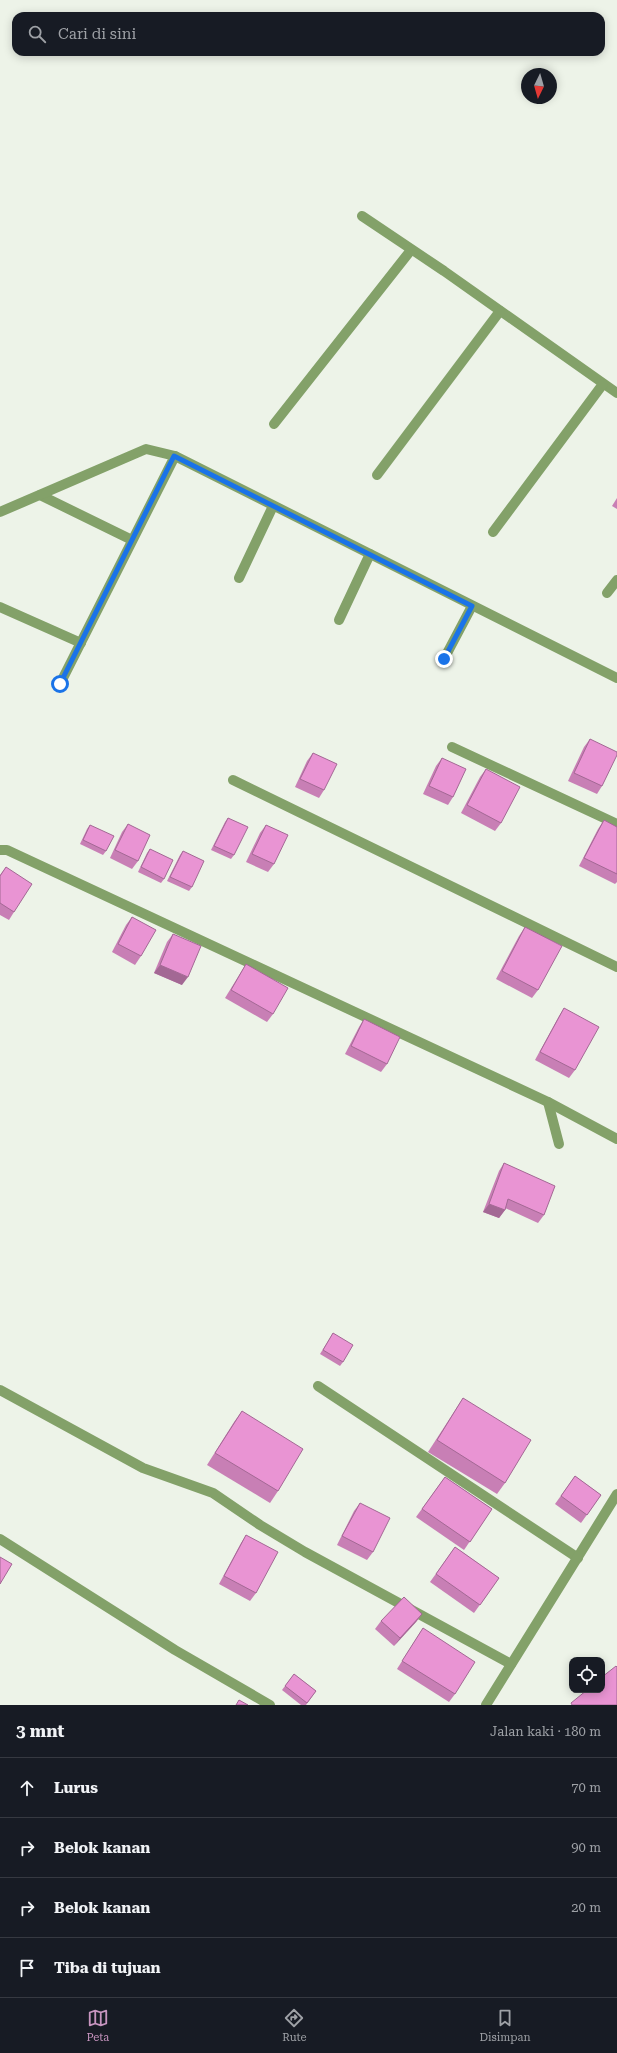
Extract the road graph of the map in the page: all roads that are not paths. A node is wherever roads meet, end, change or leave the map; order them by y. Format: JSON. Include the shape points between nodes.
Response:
{"nodes":[{"id":1,"x":362,"y":216,"type":"dead end"},
{"id":2,"x":411,"y":250,"type":"junction"},
{"id":3,"x":500,"y":311,"type":"junction"},
{"id":4,"x":604,"y":384,"type":"junction"},
{"id":5,"x":617,"y":393,"type":"edge"},
{"id":6,"x":274,"y":424,"type":"dead end"},
{"id":7,"x":174,"y":456,"type":"junction"},
{"id":8,"x":376,"y":474,"type":"dead end"},
{"id":9,"x":40,"y":495,"type":"junction"},
{"id":10,"x":273,"y":506,"type":"junction"},
{"id":11,"x":0,"y":512,"type":"edge"},
{"id":12,"x":493,"y":532,"type":"dead end"},
{"id":13,"x":132,"y":540,"type":"junction"},
{"id":14,"x":370,"y":554,"type":"junction"},
{"id":15,"x":239,"y":578,"type":"dead end"},
{"id":16,"x":617,"y":580,"type":"edge"},
{"id":17,"x":607,"y":593,"type":"dead end"},
{"id":18,"x":472,"y":606,"type":"junction"},
{"id":19,"x":0,"y":607,"type":"edge"},
{"id":20,"x":339,"y":620,"type":"dead end"},
{"id":21,"x":81,"y":643,"type":"junction"},
{"id":22,"x":444,"y":659,"type":"dead end"},
{"id":23,"x":617,"y":678,"type":"edge"},
{"id":24,"x":60,"y":684,"type":"dead end"},
{"id":25,"x":452,"y":747,"type":"dead end"},
{"id":26,"x":233,"y":780,"type":"dead end"},
{"id":27,"x":617,"y":824,"type":"edge"},
{"id":28,"x":0,"y":850,"type":"edge"},
{"id":29,"x":617,"y":967,"type":"edge"},
{"id":30,"x":548,"y":1102,"type":"junction"},
{"id":31,"x":617,"y":1139,"type":"edge"},
{"id":32,"x":559,"y":1144,"type":"dead end"},
{"id":33,"x":318,"y":1386,"type":"dead end"},
{"id":34,"x":0,"y":1390,"type":"edge"},
{"id":35,"x":617,"y":1494,"type":"edge"},
{"id":36,"x":0,"y":1539,"type":"edge"},
{"id":37,"x":578,"y":1558,"type":"junction"},
{"id":38,"x":512,"y":1664,"type":"junction"},
{"id":39,"x":270,"y":1705,"type":"edge"},
{"id":40,"x":486,"y":1705,"type":"edge"}],
"edges":[{"from":1,"to":2,"type":"street"},
{"from":2,"to":3,"type":"street"},
{"from":2,"to":6,"type":"street"},
{"from":3,"to":4,"type":"street"},
{"from":3,"to":8,"type":"street"},
{"from":4,"to":5,"type":"street"},
{"from":4,"to":12,"type":"street"},
{"from":7,"to":9,"type":"street","via":[[146,449]]},
{"from":7,"to":10,"type":"street"},
{"from":7,"to":13,"type":"street"},
{"from":9,"to":11,"type":"street"},
{"from":9,"to":13,"type":"street"},
{"from":10,"to":14,"type":"street"},
{"from":10,"to":15,"type":"street"},
{"from":13,"to":21,"type":"street"},
{"from":14,"to":18,"type":"street"},
{"from":14,"to":20,"type":"street"},
{"from":16,"to":17,"type":"street"},
{"from":18,"to":22,"type":"street"},
{"from":18,"to":23,"type":"street"},
{"from":19,"to":21,"type":"street"},
{"from":21,"to":24,"type":"street"},
{"from":25,"to":27,"type":"street"},
{"from":26,"to":29,"type":"street"},
{"from":28,"to":30,"type":"street","via":[[7,850]]},
{"from":30,"to":31,"type":"street"},
{"from":30,"to":32,"type":"street"},
{"from":33,"to":37,"type":"street"},
{"from":34,"to":38,"type":"street","via":[[143,1468],[213,1493],[305,1552]]},
{"from":35,"to":37,"type":"street"},
{"from":36,"to":39,"type":"street","via":[[175,1650]]},
{"from":37,"to":38,"type":"street"},
{"from":38,"to":40,"type":"street"}]}
